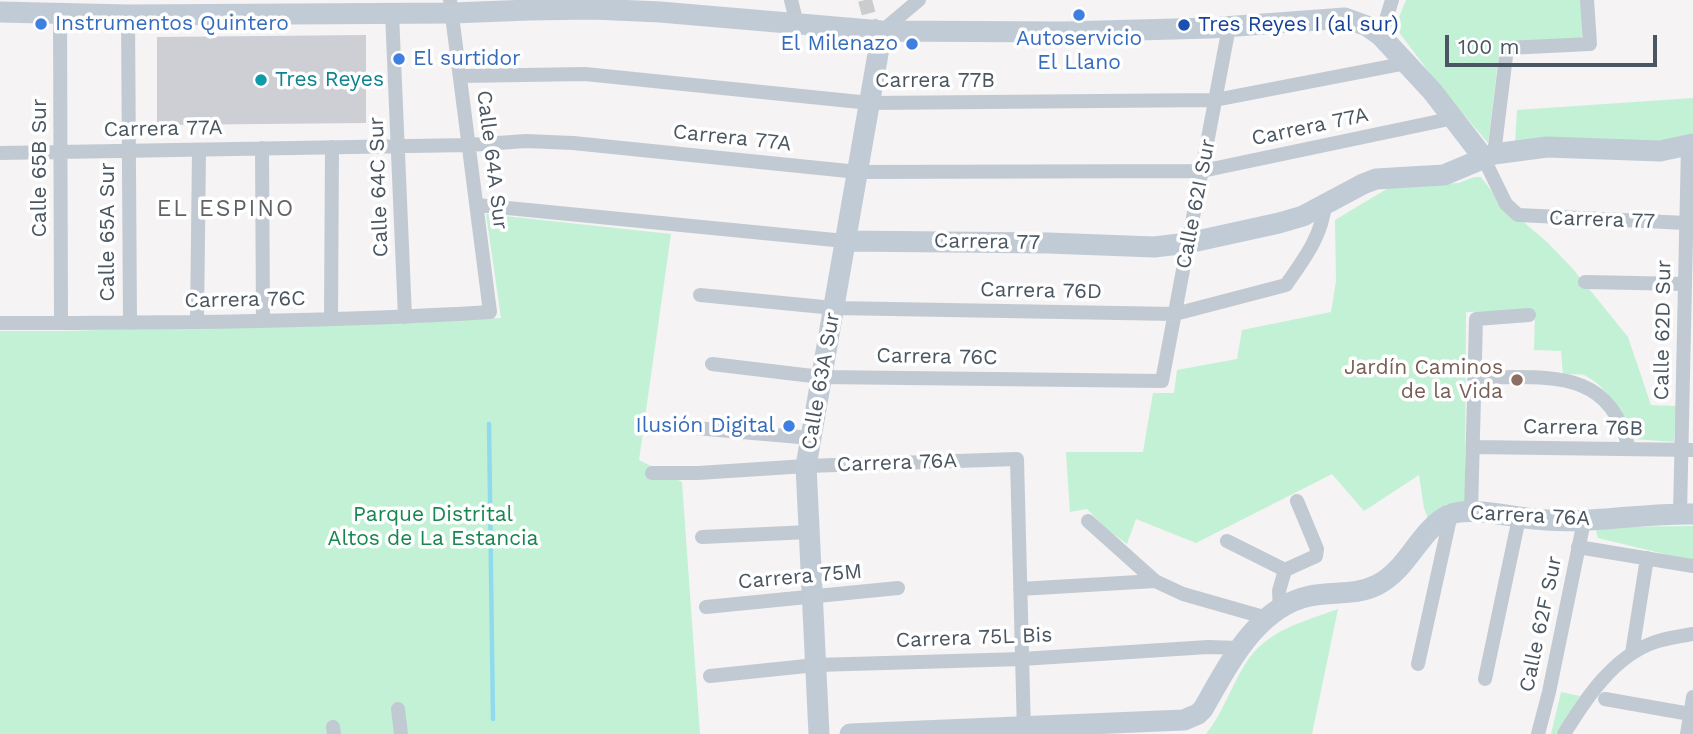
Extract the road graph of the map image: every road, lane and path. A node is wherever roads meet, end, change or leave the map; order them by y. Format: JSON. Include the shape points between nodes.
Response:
{"nodes":[{"id":1,"x":791,"y":0,"type":"edge"},
{"id":2,"x":919,"y":0,"type":"edge"},
{"id":3,"x":1392,"y":0,"type":"edge"},
{"id":4,"x":1587,"y":0,"type":"edge"},
{"id":5,"x":173,"y":7,"type":"edge"},
{"id":6,"x":452,"y":7,"type":"edge"},
{"id":7,"x":114,"y":10,"type":"edge"},
{"id":8,"x":0,"y":12,"type":"edge"},
{"id":9,"x":60,"y":13,"type":"junction"},
{"id":10,"x":392,"y":13,"type":"junction"},
{"id":11,"x":797,"y":23,"type":"junction"},
{"id":12,"x":1229,"y":27,"type":"junction"},
{"id":13,"x":882,"y":31,"type":"junction"},
{"id":14,"x":1381,"y":36,"type":"junction"},
{"id":15,"x":1408,"y":63,"type":"junction"},
{"id":16,"x":461,"y":76,"type":"junction"},
{"id":17,"x":1216,"y":100,"type":"junction"},
{"id":18,"x":870,"y":103,"type":"junction"},
{"id":19,"x":1454,"y":118,"type":"junction"},
{"id":20,"x":469,"y":145,"type":"junction"},
{"id":21,"x":1690,"y":145,"type":"edge"},
{"id":22,"x":398,"y":146,"type":"junction"},
{"id":23,"x":332,"y":147,"type":"junction"},
{"id":24,"x":262,"y":148,"type":"junction"},
{"id":25,"x":199,"y":149,"type":"junction"},
{"id":26,"x":129,"y":151,"type":"junction"},
{"id":27,"x":62,"y":152,"type":"junction"},
{"id":28,"x":0,"y":153,"type":"edge"},
{"id":29,"x":1489,"y":155,"type":"junction"},
{"id":30,"x":1202,"y":171,"type":"junction"},
{"id":31,"x":858,"y":172,"type":"junction"},
{"id":32,"x":1690,"y":186,"type":"edge"},
{"id":33,"x":1325,"y":204,"type":"junction"},
{"id":34,"x":477,"y":205,"type":"junction"},
{"id":35,"x":1686,"y":223,"type":"junction"},
{"id":36,"x":845,"y":241,"type":"junction"},
{"id":37,"x":1188,"y":243,"type":"junction"},
{"id":38,"x":1689,"y":249,"type":"edge"},
{"id":39,"x":1585,"y":282,"type":"dead end"},
{"id":40,"x":1685,"y":284,"type":"junction"},
{"id":41,"x":700,"y":295,"type":"dead end"},
{"id":42,"x":834,"y":309,"type":"junction"},
{"id":43,"x":490,"y":312,"type":"joint"},
{"id":44,"x":1688,"y":312,"type":"edge"},
{"id":45,"x":1175,"y":314,"type":"junction"},
{"id":46,"x":1529,"y":315,"type":"dead end"},
{"id":47,"x":405,"y":317,"type":"junction"},
{"id":48,"x":331,"y":319,"type":"junction"},
{"id":49,"x":263,"y":320,"type":"junction"},
{"id":50,"x":197,"y":322,"type":"junction"},
{"id":51,"x":0,"y":323,"type":"edge"},
{"id":52,"x":61,"y":323,"type":"junction"},
{"id":53,"x":130,"y":323,"type":"junction"},
{"id":54,"x":712,"y":364,"type":"dead end"},
{"id":55,"x":821,"y":377,"type":"junction"},
{"id":56,"x":1475,"y":377,"type":"junction"},
{"id":57,"x":1162,"y":381,"type":"joint"},
{"id":58,"x":1688,"y":384,"type":"edge"},
{"id":59,"x":695,"y":428,"type":"dead end"},
{"id":60,"x":811,"y":438,"type":"junction"},
{"id":61,"x":1473,"y":447,"type":"junction"},
{"id":62,"x":1629,"y":449,"type":"junction"},
{"id":63,"x":1687,"y":450,"type":"edge"},
{"id":64,"x":806,"y":466,"type":"junction"},
{"id":65,"x":652,"y":473,"type":"dead end"},
{"id":66,"x":1297,"y":501,"type":"dead end"},
{"id":67,"x":1461,"y":513,"type":"junction"},
{"id":68,"x":1686,"y":514,"type":"edge"},
{"id":69,"x":1519,"y":518,"type":"junction"},
{"id":70,"x":1088,"y":521,"type":"dead end"},
{"id":71,"x":1584,"y":521,"type":"junction"},
{"id":72,"x":809,"y":532,"type":"junction"},
{"id":73,"x":702,"y":537,"type":"dead end"},
{"id":74,"x":1227,"y":541,"type":"dead end"},
{"id":75,"x":1578,"y":547,"type":"junction"},
{"id":76,"x":1647,"y":558,"type":"junction"},
{"id":77,"x":1693,"y":566,"type":"edge"},
{"id":78,"x":1285,"y":570,"type":"junction"},
{"id":79,"x":1155,"y":582,"type":"junction"},
{"id":80,"x":898,"y":588,"type":"dead end"},
{"id":81,"x":1020,"y":589,"type":"junction"},
{"id":82,"x":812,"y":597,"type":"junction"},
{"id":83,"x":706,"y":607,"type":"dead end"},
{"id":84,"x":1274,"y":614,"type":"junction"},
{"id":85,"x":1693,"y":634,"type":"edge"},
{"id":86,"x":1239,"y":648,"type":"junction"},
{"id":87,"x":1632,"y":653,"type":"junction"},
{"id":88,"x":1022,"y":659,"type":"junction"},
{"id":89,"x":1418,"y":664,"type":"dead end"},
{"id":90,"x":816,"y":665,"type":"junction"},
{"id":91,"x":710,"y":676,"type":"dead end"},
{"id":92,"x":1485,"y":679,"type":"dead end"},
{"id":93,"x":1693,"y":696,"type":"edge"},
{"id":94,"x":1605,"y":699,"type":"dead end"},
{"id":95,"x":398,"y":709,"type":"dead end"},
{"id":96,"x":1690,"y":714,"type":"junction"},
{"id":97,"x":1168,"y":727,"type":"edge"},
{"id":98,"x":1095,"y":729,"type":"edge"},
{"id":99,"x":1024,"y":730,"type":"edge"},
{"id":100,"x":1689,"y":733,"type":"edge"},
{"id":101,"x":401,"y":734,"type":"edge"},
{"id":102,"x":819,"y":734,"type":"edge"},
{"id":103,"x":850,"y":734,"type":"edge"},
{"id":104,"x":1538,"y":734,"type":"edge"},
{"id":105,"x":1564,"y":734,"type":"edge"}],
"edges":[{"from":1,"to":11,"type":"street"},
{"from":2,"to":13,"type":"street"},
{"from":3,"to":14,"type":"street"},
{"from":4,"to":29,"type":"street","via":[[1590,44],[1507,48]]},
{"from":5,"to":7,"type":"street"},
{"from":5,"to":10,"type":"street"},
{"from":6,"to":10,"type":"street"},
{"from":6,"to":11,"type":"street","via":[[660,12]]},
{"from":6,"to":16,"type":"street","name":"Calle 64A Sur"},
{"from":7,"to":9,"type":"street"},
{"from":7,"to":26,"type":"street","name":"Calle 65A Sur"},
{"from":8,"to":9,"type":"street"},
{"from":9,"to":27,"type":"street","name":"Calle 65B Sur"},
{"from":10,"to":22,"type":"street","name":"Calle 64C Sur"},
{"from":11,"to":13,"type":"street"},
{"from":12,"to":13,"type":"street"},
{"from":12,"to":14,"type":"street","via":[[1345,18]]},
{"from":12,"to":17,"type":"street","name":"Calle 62I Sur"},
{"from":13,"to":18,"type":"street","name":"Calle 63A Sur"},
{"from":14,"to":15,"type":"street"},
{"from":15,"to":17,"type":"street","name":"Carrera 77B"},
{"from":15,"to":19,"type":"street"},
{"from":16,"to":18,"type":"street","name":"Carrera 77B","via":[[585,74]]},
{"from":16,"to":20,"type":"street","name":"Calle 64A Sur"},
{"from":17,"to":18,"type":"street","name":"Carrera 77B"},
{"from":17,"to":30,"type":"street","name":"Calle 62I Sur"},
{"from":18,"to":31,"type":"street","name":"Calle 63A Sur"},
{"from":19,"to":29,"type":"street"},
{"from":19,"to":30,"type":"street","name":"Carrera 77A"},
{"from":20,"to":22,"type":"street","name":"Carrera 77A"},
{"from":20,"to":31,"type":"street","name":"Carrera 77A","via":[[573,144]]},
{"from":20,"to":34,"type":"street","name":"Calle 64A Sur"},
{"from":21,"to":29,"type":"street","name":"Carrera 77","via":[[1637,152],[1547,147]]},
{"from":21,"to":32,"type":"street","name":"Calle 62D Sur"},
{"from":22,"to":23,"type":"street","name":"Carrera 77A"},
{"from":22,"to":47,"type":"street","name":"Calle 64C Sur"},
{"from":23,"to":24,"type":"street","name":"Carrera 77A"},
{"from":23,"to":48,"type":"street"},
{"from":24,"to":25,"type":"street","name":"Carrera 77A"},
{"from":24,"to":49,"type":"street"},
{"from":25,"to":26,"type":"street","name":"Carrera 77A"},
{"from":25,"to":50,"type":"street"},
{"from":26,"to":27,"type":"street","name":"Carrera 77A"},
{"from":26,"to":53,"type":"street","name":"Calle 65A Sur"},
{"from":27,"to":28,"type":"street","name":"Carrera 77A"},
{"from":27,"to":52,"type":"street","name":"Calle 65B Sur"},
{"from":29,"to":33,"type":"street","name":"Carrera 77","via":[[1444,175],[1376,179]]},
{"from":29,"to":35,"type":"street","name":"Carrera 77","via":[[1506,204],[1518,215]]},
{"from":30,"to":31,"type":"street","name":"Carrera 77A"},
{"from":30,"to":37,"type":"street","name":"Calle 62I Sur"},
{"from":31,"to":36,"type":"street","name":"Calle 63A Sur"},
{"from":32,"to":35,"type":"street","name":"Calle 62D Sur"},
{"from":33,"to":37,"type":"street","name":"Carrera 77","via":[[1279,223]]},
{"from":33,"to":45,"type":"street","name":"Carrera 76D","via":[[1317,240],[1286,285]]},
{"from":34,"to":36,"type":"street","name":"Carrera 77"},
{"from":34,"to":43,"type":"street","name":"Calle 64A Sur"},
{"from":35,"to":38,"type":"street","name":"Calle 62D Sur"},
{"from":36,"to":37,"type":"street","name":"Carrera 77","via":[[1135,247]]},
{"from":36,"to":42,"type":"street","name":"Calle 63A Sur"},
{"from":37,"to":45,"type":"street","name":"Calle 62I Sur"},
{"from":38,"to":40,"type":"street","name":"Calle 62D Sur"},
{"from":39,"to":40,"type":"street"},
{"from":40,"to":44,"type":"street","name":"Calle 62D Sur"},
{"from":41,"to":42,"type":"street","name":"Carrera 76D"},
{"from":42,"to":45,"type":"street","name":"Carrera 76D"},
{"from":42,"to":55,"type":"street","name":"Calle 63A Sur"},
{"from":43,"to":47,"type":"street","name":"Carrera 76C"},
{"from":44,"to":58,"type":"street","name":"Calle 62D Sur"},
{"from":45,"to":57,"type":"street","name":"Calle 62I Sur"},
{"from":46,"to":56,"type":"street","via":[[1476,319]]},
{"from":47,"to":48,"type":"street","name":"Carrera 76C"},
{"from":48,"to":49,"type":"street","name":"Carrera 76C"},
{"from":49,"to":50,"type":"street","name":"Carrera 76C"},
{"from":50,"to":53,"type":"street","name":"Carrera 76C"},
{"from":51,"to":52,"type":"street","name":"Carrera 76C"},
{"from":52,"to":53,"type":"street","name":"Carrera 76C"},
{"from":54,"to":55,"type":"street","name":"Carrera 76C"},
{"from":55,"to":57,"type":"street","name":"Carrera 76C"},
{"from":55,"to":60,"type":"street","name":"Calle 63A Sur"},
{"from":56,"to":61,"type":"street"},
{"from":56,"to":62,"type":"street","via":[[1559,380],[1591,388],[1620,419]]},
{"from":58,"to":63,"type":"street","name":"Calle 62D Sur"},
{"from":59,"to":60,"type":"street"},
{"from":60,"to":64,"type":"street","name":"Calle 63A Sur"},
{"from":61,"to":62,"type":"street","name":"Carrera 76B"},
{"from":61,"to":67,"type":"street"},
{"from":62,"to":63,"type":"street","name":"Carrera 76B"},
{"from":63,"to":68,"type":"street","name":"Calle 62D Sur"},
{"from":64,"to":65,"type":"street","name":"Carrera 76A"},
{"from":64,"to":72,"type":"street","name":"Calle 63A Sur"},
{"from":64,"to":81,"type":"street","name":"Carrera 76A","via":[[1017,459]]},
{"from":66,"to":78,"type":"street","via":[[1317,544],[1316,556]]},
{"from":67,"to":69,"type":"street","name":"Carrera 76A"},
{"from":67,"to":84,"type":"street","via":[[1432,529],[1389,578],[1377,585],[1350,594],[1309,596]]},
{"from":67,"to":89,"type":"street"},
{"from":68,"to":71,"type":"street","name":"Carrera 76A"},
{"from":69,"to":71,"type":"street","name":"Carrera 76A"},
{"from":69,"to":92,"type":"street"},
{"from":70,"to":79,"type":"street"},
{"from":71,"to":75,"type":"street","name":"Calle 62F Sur"},
{"from":72,"to":73,"type":"street"},
{"from":72,"to":82,"type":"street","name":"Calle 63A Sur"},
{"from":74,"to":78,"type":"street"},
{"from":75,"to":76,"type":"street"},
{"from":75,"to":104,"type":"street","name":"Calle 62F Sur"},
{"from":76,"to":77,"type":"street"},
{"from":76,"to":87,"type":"street"},
{"from":78,"to":84,"type":"street"},
{"from":79,"to":81,"type":"street"},
{"from":79,"to":84,"type":"street","via":[[1183,594]]},
{"from":80,"to":82,"type":"street","name":"Carrera 75M"},
{"from":81,"to":88,"type":"street"},
{"from":82,"to":83,"type":"street","name":"Carrera 75M"},
{"from":82,"to":90,"type":"street","name":"Calle 63A Sur"},
{"from":84,"to":86,"type":"street"},
{"from":85,"to":87,"type":"street","via":[[1656,641]]},
{"from":86,"to":88,"type":"street","name":"Carrera 75L Bis"},
{"from":86,"to":97,"type":"street","via":[[1203,709]]},
{"from":87,"to":105,"type":"street","via":[[1587,696]]},
{"from":88,"to":90,"type":"street","name":"Carrera 75L Bis"},
{"from":88,"to":99,"type":"street"},
{"from":90,"to":91,"type":"street","name":"Carrera 75L Bis"},
{"from":90,"to":102,"type":"street","name":"Calle 63A Sur"},
{"from":93,"to":96,"type":"street"},
{"from":94,"to":96,"type":"street"},
{"from":95,"to":101,"type":"street"},
{"from":96,"to":100,"type":"street"},
{"from":97,"to":98,"type":"street"},
{"from":98,"to":99,"type":"street"},
{"from":99,"to":103,"type":"street"}]}
